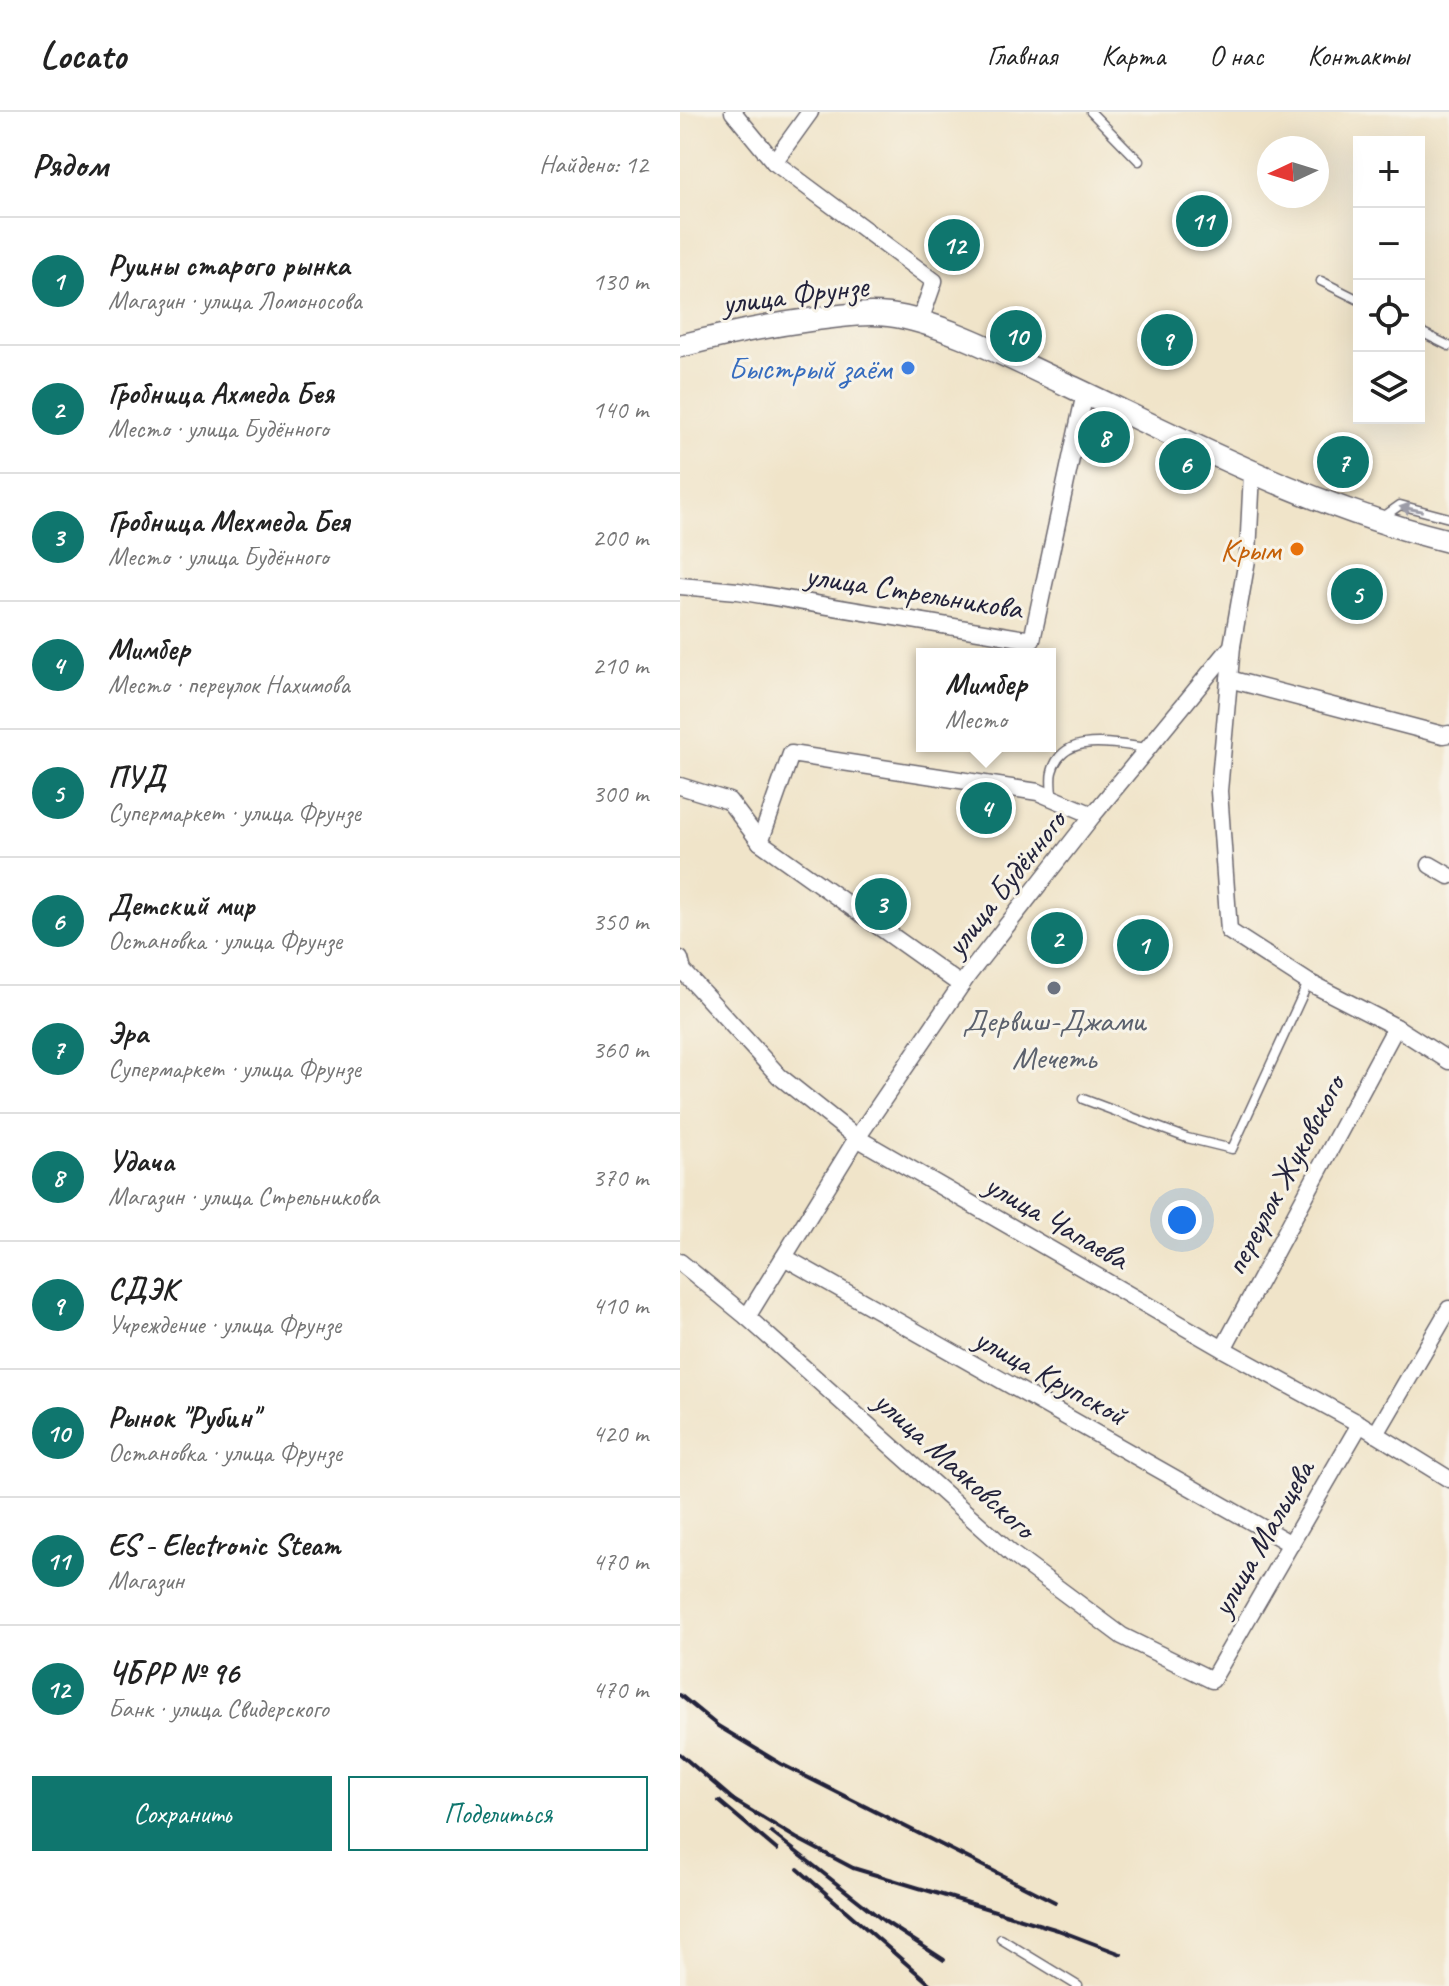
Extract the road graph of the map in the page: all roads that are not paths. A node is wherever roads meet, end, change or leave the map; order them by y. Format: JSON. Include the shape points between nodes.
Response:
{"nodes":[{"id":1,"x":733,"y":112,"type":"edge"},
{"id":2,"x":810,"y":112,"type":"edge"},
{"id":3,"x":1091,"y":112,"type":"edge"},
{"id":4,"x":1139,"y":161,"type":"dead end"},
{"id":5,"x":774,"y":162,"type":"junction"},
{"id":6,"x":1321,"y":281,"type":"dead end"},
{"id":7,"x":1353,"y":297,"type":"edge"},
{"id":8,"x":920,"y":321,"type":"junction"},
{"id":9,"x":1425,"y":334,"type":"edge"},
{"id":10,"x":680,"y":346,"type":"edge"},
{"id":11,"x":1449,"y":346,"type":"edge"},
{"id":12,"x":1085,"y":393,"type":"junction"},
{"id":13,"x":1252,"y":472,"type":"junction"},
{"id":14,"x":1449,"y":518,"type":"edge"},
{"id":15,"x":1376,"y":521,"type":"junction"},
{"id":16,"x":1449,"y":541,"type":"edge"},
{"id":17,"x":680,"y":586,"type":"edge"},
{"id":18,"x":1232,"y":646,"type":"junction"},
{"id":19,"x":1229,"y":679,"type":"junction"},
{"id":20,"x":1449,"y":734,"type":"edge"},
{"id":21,"x":1148,"y":748,"type":"junction"},
{"id":22,"x":680,"y":786,"type":"edge"},
{"id":23,"x":1052,"y":797,"type":"junction"},
{"id":24,"x":1093,"y":815,"type":"junction"},
{"id":25,"x":760,"y":842,"type":"junction"},
{"id":26,"x":1430,"y":865,"type":"dead end"},
{"id":27,"x":1449,"y":876,"type":"edge"},
{"id":28,"x":681,"y":967,"type":"edge"},
{"id":29,"x":1308,"y":982,"type":"junction"},
{"id":30,"x":961,"y":985,"type":"junction"},
{"id":31,"x":1396,"y":1027,"type":"junction"},
{"id":32,"x":1449,"y":1061,"type":"edge"},
{"id":33,"x":1083,"y":1099,"type":"dead end"},
{"id":34,"x":857,"y":1138,"type":"junction"},
{"id":35,"x":784,"y":1257,"type":"junction"},
{"id":36,"x":680,"y":1262,"type":"edge"},
{"id":37,"x":1449,"y":1309,"type":"edge"},
{"id":38,"x":747,"y":1317,"type":"junction"},
{"id":39,"x":1223,"y":1349,"type":"junction"},
{"id":40,"x":1360,"y":1424,"type":"junction"},
{"id":41,"x":1376,"y":1434,"type":"junction"},
{"id":42,"x":1449,"y":1479,"type":"edge"},
{"id":43,"x":1291,"y":1544,"type":"junction"},
{"id":44,"x":1212,"y":1680,"type":"joint"},
{"id":45,"x":1001,"y":1939,"type":"dead end"},
{"id":46,"x":1078,"y":1986,"type":"edge"}],
"edges":[{"from":1,"to":5,"type":"street"},
{"from":2,"to":5,"type":"street"},
{"from":3,"to":4,"type":"lane"},
{"from":5,"to":8,"type":"street","via":[[934,281]]},
{"from":6,"to":7,"type":"lane"},
{"from":8,"to":10,"type":"main road","name":"улица Фрунзе","via":[[887,314],[840,316],[747,328]]},
{"from":8,"to":12,"type":"main road","name":"улица Фрунзе"},
{"from":9,"to":11,"type":"lane"},
{"from":12,"to":13,"type":"main road","name":"улица Фрунзе"},
{"from":12,"to":17,"type":"street","name":"улица Стрельникова","via":[[1032,640]]},
{"from":13,"to":15,"type":"main road","name":"улица Фрунзе"},
{"from":13,"to":18,"type":"street","name":"улица Будённого","via":[[1248,554]]},
{"from":14,"to":15,"type":"lane","one_way":true,"via":[[1400,505]]},
{"from":15,"to":16,"type":"main road","name":"улица Фрунзе"},
{"from":18,"to":19,"type":"street"},
{"from":18,"to":21,"type":"street","name":"улица Будённого"},
{"from":19,"to":20,"type":"street"},
{"from":19,"to":29,"type":"street","via":[[1219,791],[1229,931]]},
{"from":21,"to":23,"type":"lane","via":[[1073,745],[1058,757],[1051,773]]},
{"from":21,"to":24,"type":"street","name":"улица Будённого"},
{"from":22,"to":25,"type":"street","via":[[729,801]]},
{"from":23,"to":24,"type":"street"},
{"from":23,"to":25,"type":"street","via":[[791,754]]},
{"from":24,"to":30,"type":"street","name":"улица Будённого"},
{"from":25,"to":30,"type":"street"},
{"from":26,"to":27,"type":"street"},
{"from":28,"to":34,"type":"street","name":"улица Чапаева","via":[[779,1076]]},
{"from":29,"to":31,"type":"street"},
{"from":29,"to":33,"type":"lane","via":[[1232,1149]]},
{"from":30,"to":34,"type":"street","name":"улица Будённого"},
{"from":31,"to":32,"type":"street"},
{"from":31,"to":39,"type":"street","name":"переулок Жуковского"},
{"from":34,"to":35,"type":"street","name":"улица Будённого"},
{"from":34,"to":39,"type":"street","name":"улица Чапаева"},
{"from":35,"to":38,"type":"street","name":"улица Будённого"},
{"from":35,"to":43,"type":"street","name":"улица Крупской"},
{"from":36,"to":38,"type":"street","name":"улица Маяковского"},
{"from":37,"to":41,"type":"street"},
{"from":38,"to":44,"type":"street","name":"улица Маяковского","via":[[1012,1554],[1122,1636]]},
{"from":39,"to":40,"type":"street","name":"улица Чапаева"},
{"from":40,"to":41,"type":"street","name":"улица Чапаева"},
{"from":40,"to":43,"type":"street","name":"улица Мальцева"},
{"from":41,"to":42,"type":"street","name":"улица Чапаева"},
{"from":43,"to":44,"type":"street","name":"улица Мальцева"},
{"from":45,"to":46,"type":"lane"}]}
